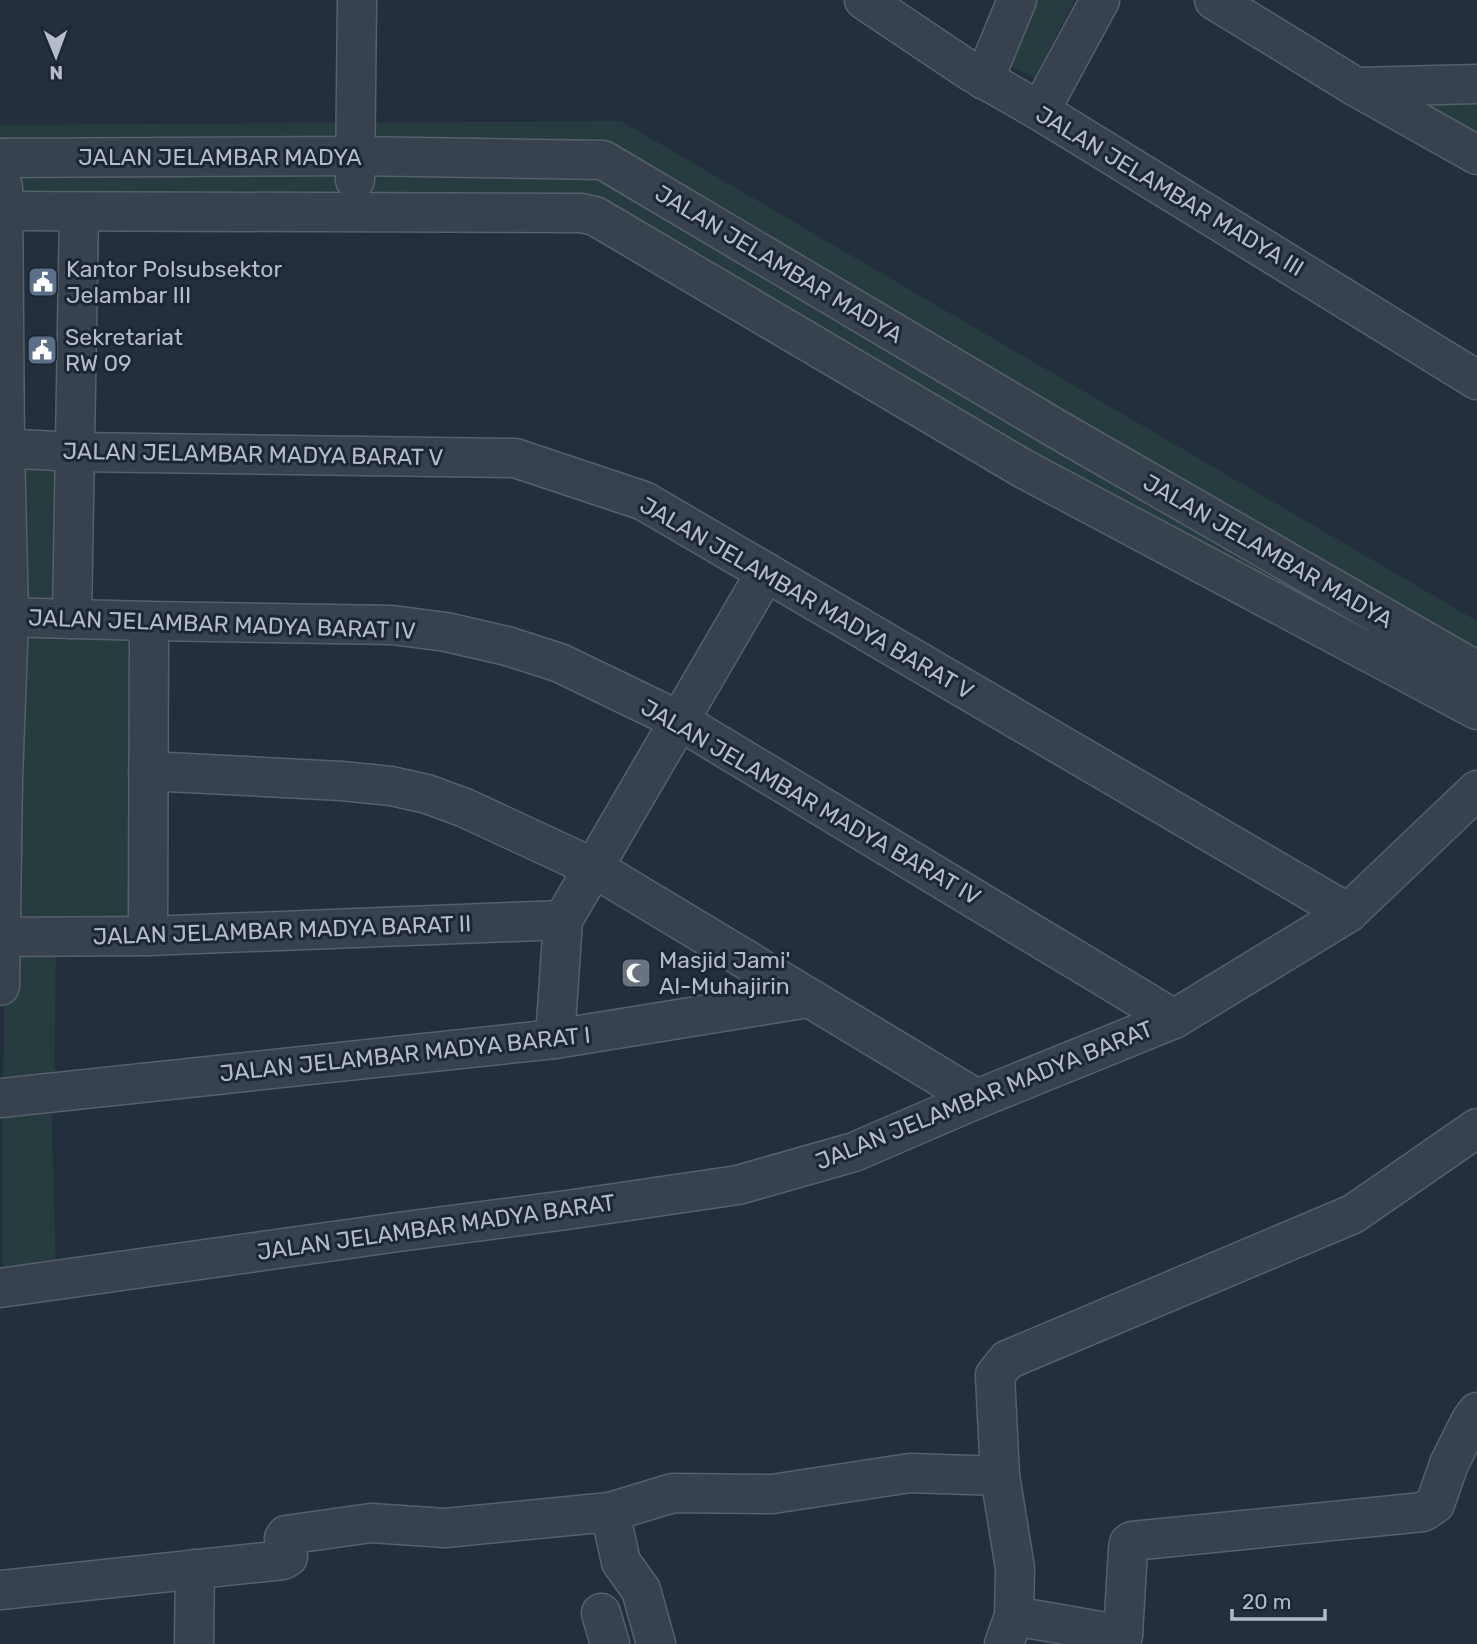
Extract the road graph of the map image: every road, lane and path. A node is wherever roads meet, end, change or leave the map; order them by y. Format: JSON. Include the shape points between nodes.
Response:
{"nodes":[{"id":1,"x":357,"y":0,"type":"edge"},
{"id":2,"x":864,"y":0,"type":"edge"},
{"id":3,"x":1017,"y":0,"type":"edge"},
{"id":4,"x":1100,"y":0,"type":"edge"},
{"id":5,"x":1214,"y":0,"type":"edge"},
{"id":6,"x":984,"y":79,"type":"junction"},
{"id":7,"x":1477,"y":84,"type":"edge"},
{"id":8,"x":1356,"y":87,"type":"junction"},
{"id":9,"x":1040,"y":111,"type":"junction"},
{"id":10,"x":1477,"y":155,"type":"edge"},
{"id":11,"x":355,"y":156,"type":"junction"},
{"id":12,"x":2,"y":158,"type":"edge"},
{"id":13,"x":1,"y":211,"type":"edge"},
{"id":14,"x":79,"y":212,"type":"junction"},
{"id":15,"x":354,"y":212,"type":"junction"},
{"id":16,"x":1477,"y":380,"type":"edge"},
{"id":17,"x":1001,"y":396,"type":"junction"},
{"id":18,"x":1055,"y":428,"type":"junction"},
{"id":19,"x":972,"y":438,"type":"junction"},
{"id":20,"x":3,"y":448,"type":"edge"},
{"id":21,"x":75,"y":452,"type":"junction"},
{"id":22,"x":1024,"y":469,"type":"junction"},
{"id":23,"x":766,"y":572,"type":"junction"},
{"id":24,"x":5,"y":617,"type":"edge"},
{"id":25,"x":72,"y":619,"type":"junction"},
{"id":26,"x":149,"y":621,"type":"junction"},
{"id":27,"x":1477,"y":671,"type":"edge"},
{"id":28,"x":1477,"y":710,"type":"edge"},
{"id":29,"x":678,"y":720,"type":"junction"},
{"id":30,"x":148,"y":771,"type":"junction"},
{"id":31,"x":2,"y":780,"type":"edge"},
{"id":32,"x":1477,"y":790,"type":"edge"},
{"id":33,"x":594,"y":868,"type":"junction"},
{"id":34,"x":1348,"y":913,"type":"junction"},
{"id":35,"x":562,"y":920,"type":"junction"},
{"id":36,"x":148,"y":936,"type":"junction"},
{"id":37,"x":1,"y":937,"type":"edge"},
{"id":38,"x":0,"y":986,"type":"edge"},
{"id":39,"x":808,"y":998,"type":"junction"},
{"id":40,"x":1174,"y":1019,"type":"junction"},
{"id":41,"x":555,"y":1039,"type":"junction"},
{"id":42,"x":0,"y":1098,"type":"edge"},
{"id":43,"x":977,"y":1099,"type":"junction"},
{"id":44,"x":1477,"y":1128,"type":"edge"},
{"id":45,"x":0,"y":1288,"type":"edge"},
{"id":46,"x":1475,"y":1418,"type":"edge"},
{"id":47,"x":1000,"y":1476,"type":"junction"},
{"id":48,"x":610,"y":1512,"type":"junction"},
{"id":49,"x":195,"y":1569,"type":"junction"},
{"id":50,"x":0,"y":1590,"type":"edge"},
{"id":51,"x":1009,"y":1630,"type":"edge"},
{"id":52,"x":1122,"y":1640,"type":"edge"},
{"id":53,"x":194,"y":1644,"type":"edge"},
{"id":54,"x":656,"y":1644,"type":"edge"}],
"edges":[{"from":1,"to":11,"type":"street"},
{"from":2,"to":6,"type":"street","name":"JALAN JELAMBAR MADYA III"},
{"from":3,"to":6,"type":"street"},
{"from":4,"to":9,"type":"street"},
{"from":5,"to":8,"type":"street"},
{"from":6,"to":9,"type":"street","name":"JALAN JELAMBAR MADYA III"},
{"from":7,"to":8,"type":"street"},
{"from":8,"to":10,"type":"street"},
{"from":9,"to":16,"type":"street","name":"JALAN JELAMBAR MADYA III"},
{"from":11,"to":12,"type":"street","name":"JALAN JELAMBAR MADYA"},
{"from":11,"to":15,"type":"street"},
{"from":11,"to":17,"type":"street","name":"JALAN JELAMBAR MADYA","via":[[603,160]]},
{"from":12,"to":13,"type":"street"},
{"from":13,"to":14,"type":"street","name":"JALAN JELAMBAR MADYA"},
{"from":13,"to":20,"type":"street"},
{"from":14,"to":15,"type":"street","name":"JALAN JELAMBAR MADYA"},
{"from":14,"to":21,"type":"street"},
{"from":15,"to":19,"type":"street","name":"JALAN JELAMBAR MADYA","via":[[595,216]]},
{"from":17,"to":18,"type":"street","name":"JALAN JELAMBAR MADYA"},
{"from":17,"to":19,"type":"street"},
{"from":18,"to":22,"type":"street"},
{"from":18,"to":27,"type":"street","name":"JALAN JELAMBAR MADYA"},
{"from":19,"to":22,"type":"street","name":"JALAN JELAMBAR MADYA"},
{"from":20,"to":21,"type":"street","name":"JALAN JELAMBAR MADYA BARAT V"},
{"from":20,"to":24,"type":"street"},
{"from":21,"to":23,"type":"street","name":"JALAN JELAMBAR MADYA BARAT V","via":[[515,458],[644,501]]},
{"from":21,"to":25,"type":"street"},
{"from":22,"to":28,"type":"street","name":"JALAN JELAMBAR MADYA"},
{"from":23,"to":29,"type":"street"},
{"from":23,"to":34,"type":"street","name":"JALAN JELAMBAR MADYA BARAT V"},
{"from":24,"to":25,"type":"street","name":"JALAN JELAMBAR MADYA BARAT IV"},
{"from":24,"to":31,"type":"street"},
{"from":25,"to":26,"type":"street","name":"JALAN JELAMBAR MADYA BARAT IV"},
{"from":26,"to":29,"type":"street","name":"JALAN JELAMBAR MADYA BARAT IV","via":[[392,625],[446,632],[560,663]]},
{"from":26,"to":30,"type":"street"},
{"from":29,"to":33,"type":"street"},
{"from":29,"to":40,"type":"street","name":"JALAN JELAMBAR MADYA BARAT IV"},
{"from":30,"to":33,"type":"street","via":[[409,789],[466,808]]},
{"from":30,"to":36,"type":"street"},
{"from":31,"to":37,"type":"street"},
{"from":32,"to":34,"type":"street","name":"JALAN JELAMBAR MADYA BARAT"},
{"from":33,"to":35,"type":"street"},
{"from":33,"to":39,"type":"street"},
{"from":34,"to":40,"type":"street","name":"JALAN JELAMBAR MADYA BARAT"},
{"from":35,"to":36,"type":"street","name":"JALAN JELAMBAR MADYA BARAT II"},
{"from":35,"to":41,"type":"street"},
{"from":36,"to":37,"type":"street","name":"JALAN JELAMBAR MADYA BARAT II"},
{"from":37,"to":38,"type":"street"},
{"from":39,"to":41,"type":"street","name":"JALAN JELAMBAR MADYA BARAT I"},
{"from":39,"to":43,"type":"street"},
{"from":40,"to":43,"type":"street","name":"JALAN JELAMBAR MADYA BARAT"},
{"from":41,"to":42,"type":"street","name":"JALAN JELAMBAR MADYA BARAT I"},
{"from":43,"to":45,"type":"street","name":"JALAN JELAMBAR MADYA BARAT","via":[[854,1152],[738,1185]]},
{"from":44,"to":47,"type":"street","via":[[1353,1214],[1007,1360],[995,1375]]},
{"from":46,"to":52,"type":"street","via":[[1449,1464],[1435,1504],[1423,1512],[1132,1541]]},
{"from":47,"to":48,"type":"street","via":[[910,1473],[772,1494],[673,1493]]},
{"from":47,"to":51,"type":"street","via":[[1014,1568]]},
{"from":48,"to":49,"type":"street","via":[[445,1528],[371,1523],[330,1528],[286,1535],[288,1557],[283,1560]]},
{"from":48,"to":54,"type":"street","via":[[621,1562],[641,1590]]},
{"from":49,"to":50,"type":"street"},
{"from":49,"to":53,"type":"street"},
{"from":51,"to":52,"type":"street"}]}
